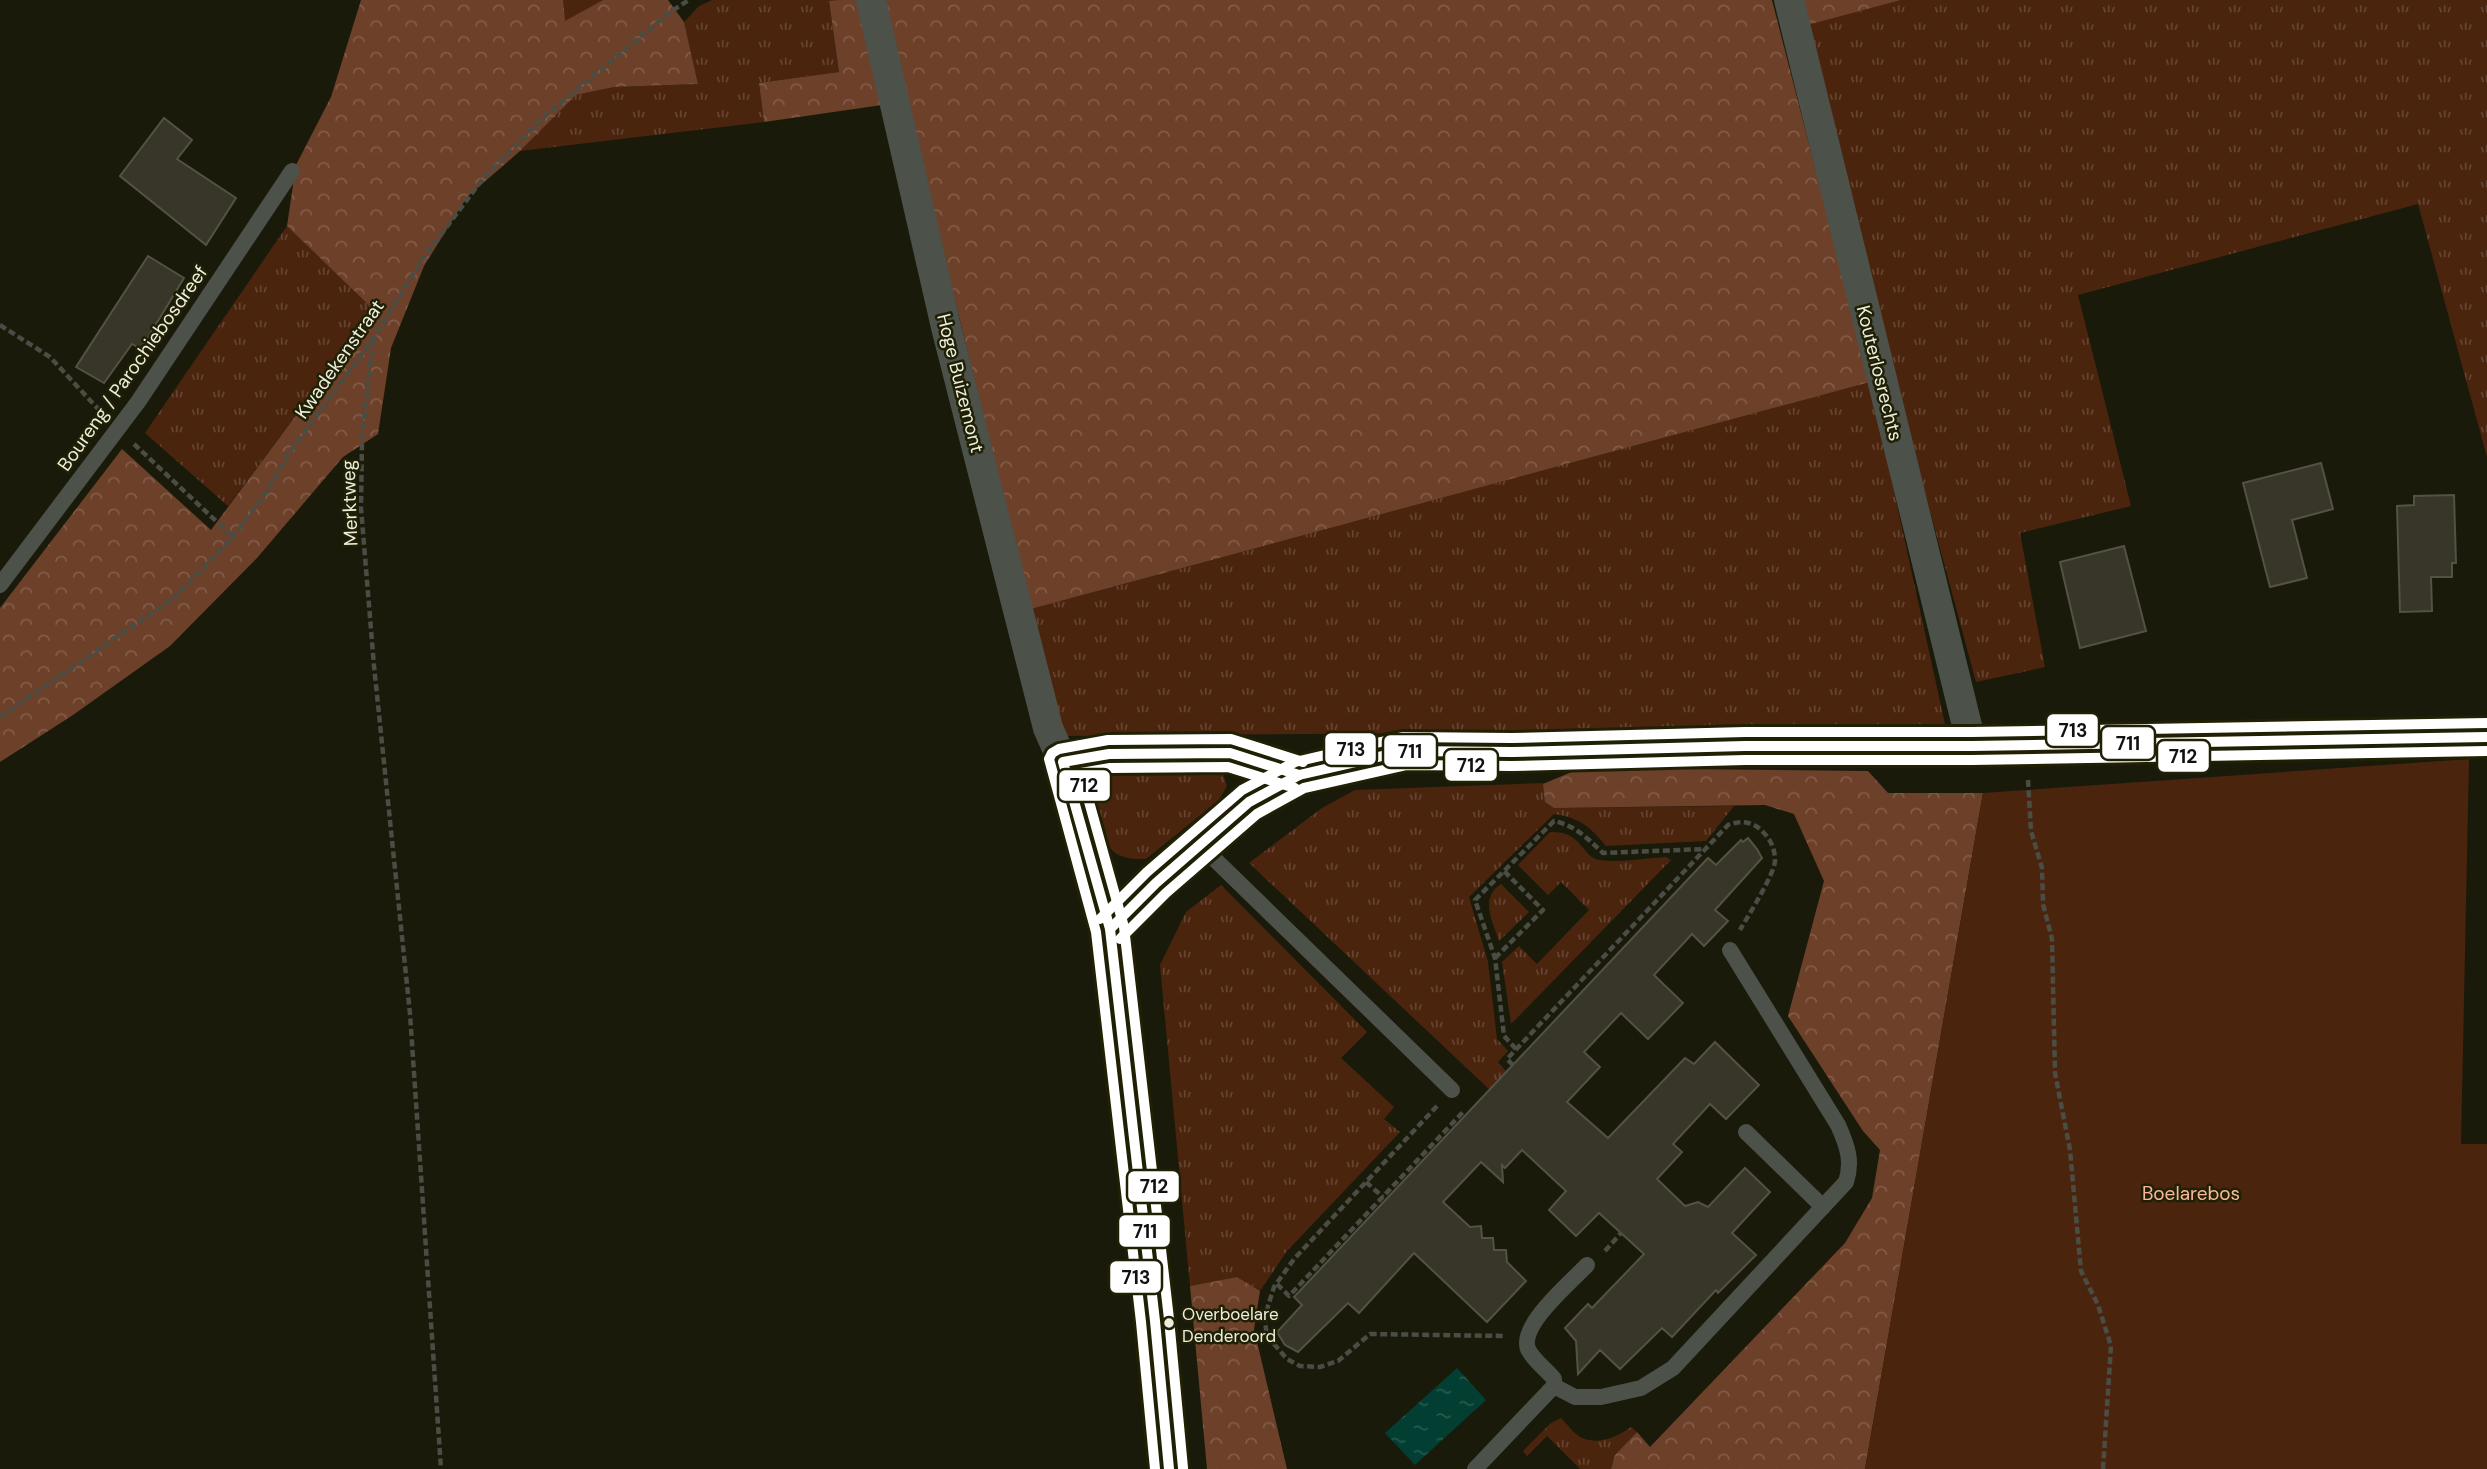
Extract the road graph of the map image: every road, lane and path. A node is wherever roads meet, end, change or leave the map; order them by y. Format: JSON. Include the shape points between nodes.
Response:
{"nodes":[{"id":1,"x":689,"y":0,"type":"edge"},
{"id":2,"x":871,"y":0,"type":"edge"},
{"id":3,"x":1788,"y":0,"type":"edge"},
{"id":4,"x":292,"y":172,"type":"dead end"},
{"id":5,"x":0,"y":325,"type":"edge"},
{"id":6,"x":373,"y":339,"type":"junction"},
{"id":7,"x":118,"y":429,"type":"junction"},
{"id":8,"x":150,"y":459,"type":"dead end"},
{"id":9,"x":233,"y":537,"type":"junction"},
{"id":10,"x":0,"y":585,"type":"edge"},
{"id":11,"x":0,"y":717,"type":"edge"},
{"id":12,"x":2487,"y":737,"type":"edge"},
{"id":13,"x":2024,"y":744,"type":"junction"},
{"id":14,"x":1972,"y":746,"type":"junction"},
{"id":15,"x":1063,"y":762,"type":"junction"},
{"id":16,"x":1299,"y":775,"type":"junction"},
{"id":17,"x":1199,"y":844,"type":"junction"},
{"id":18,"x":1706,"y":848,"type":"junction"},
{"id":19,"x":1504,"y":871,"type":"junction"},
{"id":20,"x":1110,"y":929,"type":"junction"},
{"id":21,"x":1730,"y":950,"type":"joint"},
{"id":22,"x":1494,"y":958,"type":"junction"},
{"id":23,"x":1516,"y":1049,"type":"junction"},
{"id":24,"x":1513,"y":1065,"type":"dead end"},
{"id":25,"x":1452,"y":1090,"type":"joint"},
{"id":26,"x":1469,"y":1106,"type":"dead end"},
{"id":27,"x":1746,"y":1132,"type":"dead end"},
{"id":28,"x":1366,"y":1182,"type":"junction"},
{"id":29,"x":1382,"y":1197,"type":"junction"},
{"id":30,"x":1823,"y":1207,"type":"junction"},
{"id":31,"x":1587,"y":1265,"type":"dead end"},
{"id":32,"x":1276,"y":1284,"type":"junction"},
{"id":33,"x":1527,"y":1337,"type":"junction"},
{"id":34,"x":1554,"y":1386,"type":"junction"},
{"id":35,"x":441,"y":1469,"type":"edge"},
{"id":36,"x":1169,"y":1469,"type":"edge"},
{"id":37,"x":1475,"y":1469,"type":"edge"},
{"id":38,"x":2103,"y":1469,"type":"edge"}],
"edges":[{"from":1,"to":6,"type":"path","name":"Kwadekenstraat","via":[[544,117],[481,181],[422,260]]},
{"from":2,"to":15,"type":"street","name":"Hoge Buizemont","via":[[953,354],[1048,728]]},
{"from":3,"to":14,"type":"street","name":"Kouterlosrechts"},
{"from":4,"to":7,"type":"lane","name":"Boureng / Parochiebosdreef"},
{"from":5,"to":7,"type":"path","via":[[50,357]]},
{"from":6,"to":9,"type":"path","name":"Kwadekenstraat"},
{"from":6,"to":35,"type":"path","name":"Merktweg","via":[[362,439],[361,508],[410,1014]]},
{"from":7,"to":10,"type":"lane","name":"Boureng / Parochiebosdreef"},
{"from":8,"to":9,"type":"path"},
{"from":9,"to":11,"type":"path","name":"Kwadekenstraat","via":[[175,597]]},
{"from":12,"to":13,"type":"street"},
{"from":13,"to":14,"type":"street"},
{"from":13,"to":38,"type":"path","via":[[2031,831],[2042,867],[2043,904],[2052,939],[2055,1073],[2070,1150],[2081,1271],[2111,1346]]},
{"from":14,"to":16,"type":"street","via":[[1404,751]]},
{"from":15,"to":16,"type":"street","via":[[1109,754],[1230,753]]},
{"from":15,"to":20,"type":"street","name":"Hoge Buizemont"},
{"from":16,"to":17,"type":"street","via":[[1249,802]]},
{"from":17,"to":20,"type":"street"},
{"from":17,"to":25,"type":"lane"},
{"from":18,"to":19,"type":"path","via":[[1603,853],[1578,830],[1554,821]]},
{"from":18,"to":21,"type":"path","via":[[1728,825],[1738,822],[1759,828],[1773,845],[1775,865]]},
{"from":18,"to":23,"type":"path"},
{"from":19,"to":22,"type":"path","via":[[1475,900]]},
{"from":19,"to":22,"type":"path","via":[[1543,910]]},
{"from":20,"to":36,"type":"street","name":"Hoge Buizemont"},
{"from":21,"to":30,"type":"lane","via":[[1847,1144],[1851,1168],[1846,1182]]},
{"from":22,"to":23,"type":"path","via":[[1504,1036]]},
{"from":23,"to":24,"type":"path","via":[[1507,1059]]},
{"from":25,"to":28,"type":"path"},
{"from":26,"to":29,"type":"path"},
{"from":27,"to":30,"type":"lane"},
{"from":28,"to":29,"type":"path"},
{"from":28,"to":32,"type":"path"},
{"from":29,"to":32,"type":"path","via":[[1289,1296]]},
{"from":30,"to":34,"type":"lane","via":[[1673,1368],[1642,1388],[1601,1397],[1575,1397]]},
{"from":31,"to":33,"type":"lane","via":[[1532,1324]]},
{"from":32,"to":33,"type":"path","via":[[1265,1322],[1268,1336],[1287,1359],[1300,1366],[1321,1367],[1338,1361],[1370,1334]]},
{"from":33,"to":34,"type":"lane","via":[[1532,1356],[1554,1378]]},
{"from":34,"to":37,"type":"lane"}]}
